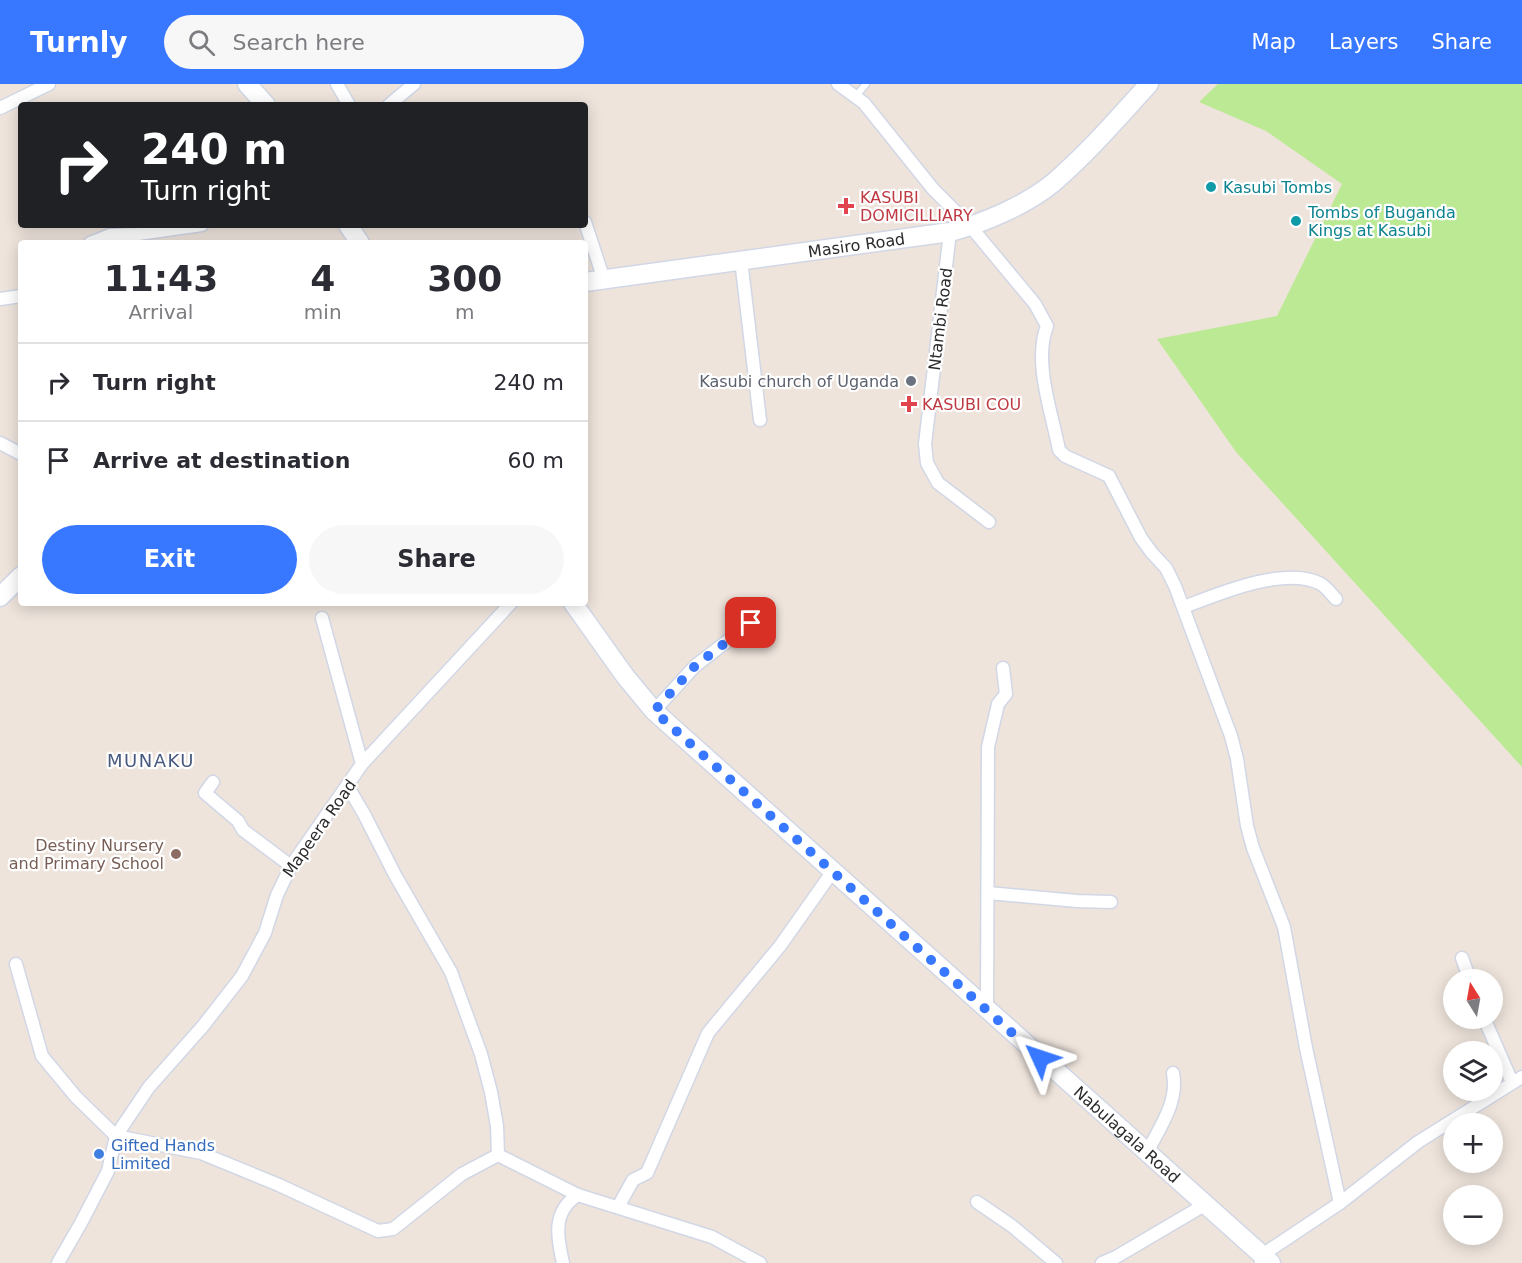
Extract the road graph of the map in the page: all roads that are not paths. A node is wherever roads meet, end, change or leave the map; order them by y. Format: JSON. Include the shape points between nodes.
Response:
{"nodes":[{"id":1,"x":49,"y":84,"type":"edge"},
{"id":2,"x":247,"y":84,"type":"edge"},
{"id":3,"x":337,"y":84,"type":"edge"},
{"id":4,"x":414,"y":84,"type":"edge"},
{"id":5,"x":838,"y":84,"type":"edge"},
{"id":6,"x":866,"y":84,"type":"edge"},
{"id":7,"x":1149,"y":84,"type":"edge"},
{"id":8,"x":855,"y":97,"type":"junction"},
{"id":9,"x":263,"y":102,"type":"edge"},
{"id":10,"x":347,"y":102,"type":"edge"},
{"id":11,"x":393,"y":102,"type":"edge"},
{"id":12,"x":0,"y":108,"type":"edge"},
{"id":13,"x":971,"y":226,"type":"junction"},
{"id":14,"x":181,"y":228,"type":"edge"},
{"id":15,"x":587,"y":228,"type":"edge"},
{"id":16,"x":950,"y":232,"type":"junction"},
{"id":17,"x":99,"y":240,"type":"edge"},
{"id":18,"x":741,"y":260,"type":"junction"},
{"id":19,"x":604,"y":280,"type":"junction"},
{"id":20,"x":588,"y":282,"type":"edge"},
{"id":21,"x":18,"y":296,"type":"edge"},
{"id":22,"x":0,"y":299,"type":"edge"},
{"id":23,"x":760,"y":420,"type":"dead end"},
{"id":24,"x":0,"y":443,"type":"edge"},
{"id":25,"x":18,"y":452,"type":"edge"},
{"id":26,"x":989,"y":522,"type":"dead end"},
{"id":27,"x":18,"y":579,"type":"edge"},
{"id":28,"x":0,"y":597,"type":"edge"},
{"id":29,"x":1336,"y":599,"type":"dead end"},
{"id":30,"x":508,"y":606,"type":"edge"},
{"id":31,"x":575,"y":606,"type":"edge"},
{"id":32,"x":1184,"y":607,"type":"junction"},
{"id":33,"x":765,"y":612,"type":"dead end"},
{"id":34,"x":322,"y":618,"type":"dead end"},
{"id":35,"x":1003,"y":668,"type":"dead end"},
{"id":36,"x":654,"y":711,"type":"junction"},
{"id":37,"x":362,"y":764,"type":"junction"},
{"id":38,"x":213,"y":782,"type":"dead end"},
{"id":39,"x":348,"y":787,"type":"junction"},
{"id":40,"x":291,"y":866,"type":"junction"},
{"id":41,"x":833,"y":872,"type":"junction"},
{"id":42,"x":988,"y":893,"type":"junction"},
{"id":43,"x":1111,"y":902,"type":"dead end"},
{"id":44,"x":1462,"y":958,"type":"dead end"},
{"id":45,"x":16,"y":963,"type":"dead end"},
{"id":46,"x":1466,"y":969,"type":"edge"},
{"id":47,"x":987,"y":1011,"type":"junction"},
{"id":48,"x":1490,"y":1029,"type":"edge"},
{"id":49,"x":1173,"y":1073,"type":"dead end"},
{"id":50,"x":1517,"y":1079,"type":"edge"},
{"id":51,"x":116,"y":1136,"type":"junction"},
{"id":52,"x":1147,"y":1153,"type":"junction"},
{"id":53,"x":498,"y":1155,"type":"junction"},
{"id":54,"x":578,"y":1195,"type":"junction"},
{"id":55,"x":977,"y":1202,"type":"dead end"},
{"id":56,"x":1340,"y":1203,"type":"junction"},
{"id":57,"x":1206,"y":1204,"type":"junction"},
{"id":58,"x":618,"y":1207,"type":"junction"},
{"id":59,"x":1117,"y":1260,"type":"edge"},
{"id":60,"x":1264,"y":1260,"type":"edge"},
{"id":61,"x":58,"y":1263,"type":"edge"},
{"id":62,"x":563,"y":1263,"type":"edge"},
{"id":63,"x":760,"y":1263,"type":"edge"},
{"id":64,"x":1056,"y":1263,"type":"edge"},
{"id":65,"x":1102,"y":1263,"type":"edge"}],
"edges":[{"from":1,"to":12,"type":"street"},
{"from":2,"to":9,"type":"street"},
{"from":3,"to":10,"type":"street"},
{"from":4,"to":11,"type":"street"},
{"from":5,"to":8,"type":"street"},
{"from":6,"to":8,"type":"lane"},
{"from":7,"to":13,"type":"street","name":"Masiro Road","via":[[1052,184]]},
{"from":8,"to":13,"type":"street","via":[[933,189]]},
{"from":13,"to":16,"type":"street","name":"Masiro Road"},
{"from":13,"to":32,"type":"street","via":[[1035,304],[1047,326],[1042,339],[1043,371],[1059,450],[1114,482],[1142,538],[1172,577]]},
{"from":14,"to":17,"type":"street"},
{"from":15,"to":19,"type":"street"},
{"from":16,"to":18,"type":"street","name":"Masiro Road"},
{"from":16,"to":26,"type":"street","name":"Ntambi Road","via":[[925,444],[927,463],[938,483]]},
{"from":18,"to":19,"type":"street","name":"Masiro Road"},
{"from":18,"to":23,"type":"street"},
{"from":19,"to":20,"type":"street","name":"Masiro Road"},
{"from":21,"to":22,"type":"street"},
{"from":24,"to":25,"type":"street"},
{"from":27,"to":28,"type":"street"},
{"from":29,"to":32,"type":"street","via":[[1322,584],[1293,578],[1251,583]]},
{"from":30,"to":37,"type":"street","name":"Mapeera Road"},
{"from":31,"to":36,"type":"street","name":"Nabulagala Road"},
{"from":32,"to":56,"type":"street","via":[[1232,736],[1252,848],[1284,927]]},
{"from":33,"to":36,"type":"street","via":[[695,666]]},
{"from":34,"to":37,"type":"street"},
{"from":35,"to":42,"type":"street","via":[[1006,694],[998,705],[988,747]]},
{"from":36,"to":41,"type":"street","name":"Nabulagala Road"},
{"from":37,"to":39,"type":"street","name":"Mapeera Road"},
{"from":38,"to":40,"type":"street","via":[[205,793],[238,820],[243,830]]},
{"from":39,"to":40,"type":"street","name":"Mapeera Road"},
{"from":39,"to":53,"type":"street","via":[[452,972],[491,1092]]},
{"from":40,"to":51,"type":"street","name":"Mapeera Road","via":[[265,933],[242,976],[149,1087]]},
{"from":41,"to":47,"type":"street","name":"Nabulagala Road"},
{"from":41,"to":58,"type":"street","via":[[780,946],[708,1033],[647,1173],[633,1180]]},
{"from":42,"to":43,"type":"street"},
{"from":42,"to":47,"type":"street"},
{"from":44,"to":46,"type":"street"},
{"from":45,"to":51,"type":"street","via":[[42,1056]]},
{"from":47,"to":52,"type":"street","name":"Nabulagala Road"},
{"from":48,"to":50,"type":"street"},
{"from":49,"to":52,"type":"street","via":[[1176,1086],[1172,1103]]},
{"from":50,"to":56,"type":"street","via":[[1418,1142]]},
{"from":51,"to":53,"type":"street","via":[[201,1153],[378,1231],[393,1229],[453,1180]]},
{"from":51,"to":61,"type":"street","name":"Mapeera Road","via":[[108,1171]]},
{"from":52,"to":57,"type":"street","name":"Nabulagala Road"},
{"from":53,"to":54,"type":"street"},
{"from":54,"to":58,"type":"street"},
{"from":54,"to":62,"type":"street","via":[[568,1201],[559,1218]]},
{"from":55,"to":64,"type":"street"},
{"from":56,"to":60,"type":"street"},
{"from":57,"to":59,"type":"street"},
{"from":57,"to":60,"type":"street","name":"Nabulagala Road"},
{"from":58,"to":63,"type":"street","via":[[712,1238]]},
{"from":59,"to":65,"type":"street"}]}
